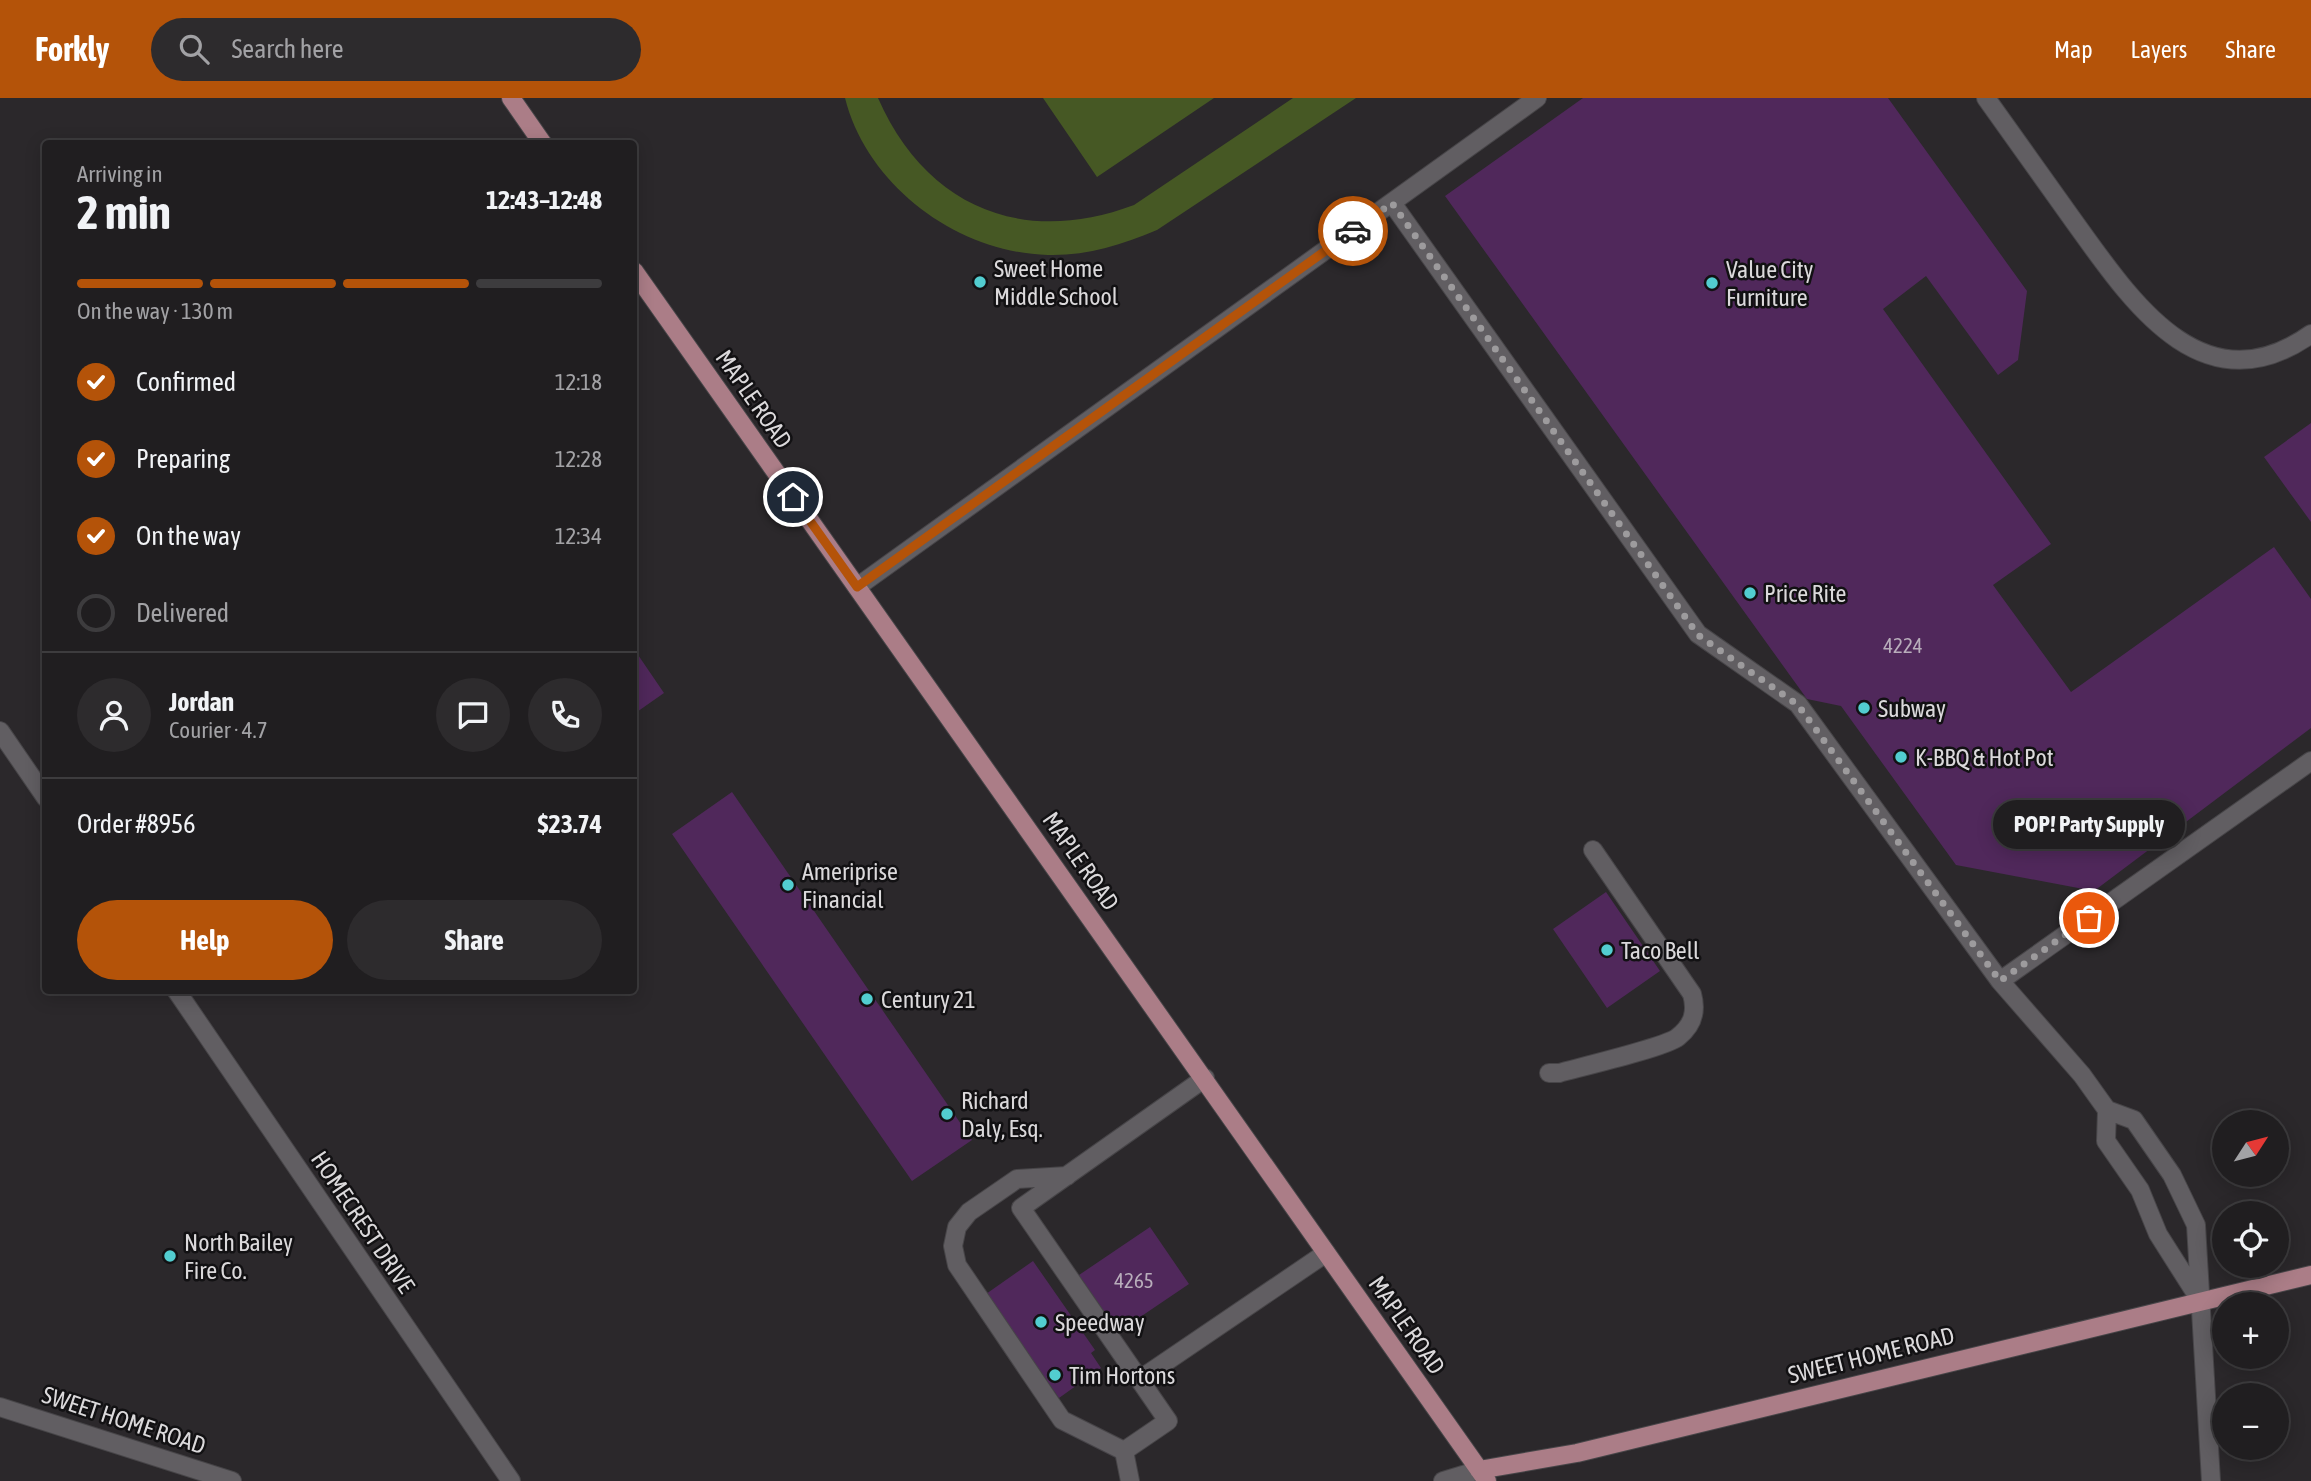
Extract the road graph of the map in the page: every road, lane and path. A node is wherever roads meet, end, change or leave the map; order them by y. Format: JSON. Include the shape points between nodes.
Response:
{"nodes":[{"id":1,"x":511,"y":98,"type":"edge"},
{"id":2,"x":1537,"y":98,"type":"edge"},
{"id":3,"x":1986,"y":98,"type":"edge"},
{"id":4,"x":540,"y":140,"type":"edge"},
{"id":5,"x":1392,"y":203,"type":"junction"},
{"id":6,"x":637,"y":275,"type":"edge"},
{"id":7,"x":2311,"y":334,"type":"edge"},
{"id":8,"x":857,"y":587,"type":"junction"},
{"id":9,"x":0,"y":731,"type":"edge"},
{"id":10,"x":2311,"y":761,"type":"edge"},
{"id":11,"x":42,"y":792,"type":"edge"},
{"id":12,"x":1593,"y":850,"type":"dead end"},
{"id":13,"x":2000,"y":981,"type":"junction"},
{"id":14,"x":179,"y":994,"type":"edge"},
{"id":15,"x":1549,"y":1073,"type":"dead end"},
{"id":16,"x":1205,"y":1078,"type":"junction"},
{"id":17,"x":2107,"y":1110,"type":"junction"},
{"id":18,"x":1066,"y":1176,"type":"junction"},
{"id":19,"x":1326,"y":1253,"type":"junction"},
{"id":20,"x":2311,"y":1275,"type":"edge"},
{"id":21,"x":2200,"y":1300,"type":"junction"},
{"id":22,"x":1139,"y":1380,"type":"junction"},
{"id":23,"x":0,"y":1406,"type":"edge"},
{"id":24,"x":1125,"y":1451,"type":"junction"},
{"id":25,"x":1483,"y":1475,"type":"edge"},
{"id":26,"x":232,"y":1481,"type":"edge"},
{"id":27,"x":511,"y":1481,"type":"edge"},
{"id":28,"x":1130,"y":1481,"type":"edge"},
{"id":29,"x":1443,"y":1481,"type":"edge"},
{"id":30,"x":2211,"y":1481,"type":"edge"}],
"edges":[{"from":1,"to":4,"type":"main road"},
{"from":2,"to":5,"type":"street"},
{"from":3,"to":7,"type":"street","via":[[2128,296],[2164,331],[2203,354],[2245,361],[2286,352]]},
{"from":5,"to":8,"type":"street"},
{"from":5,"to":13,"type":"street","via":[[1698,635],[1798,705]]},
{"from":6,"to":8,"type":"main road","name":"MAPLE ROAD"},
{"from":8,"to":16,"type":"main road","name":"MAPLE ROAD"},
{"from":9,"to":11,"type":"street"},
{"from":10,"to":13,"type":"street"},
{"from":12,"to":15,"type":"street","via":[[1692,994],[1694,1018],[1676,1040]]},
{"from":13,"to":17,"type":"street"},
{"from":14,"to":27,"type":"street","name":"HOMECREST DRIVE"},
{"from":16,"to":18,"type":"street"},
{"from":16,"to":19,"type":"main road","name":"MAPLE ROAD"},
{"from":17,"to":21,"type":"street","via":[[2105,1141],[2140,1190],[2158,1234]]},
{"from":17,"to":21,"type":"street","via":[[2134,1120],[2172,1175],[2196,1225]]},
{"from":18,"to":22,"type":"street","via":[[1021,1208]]},
{"from":18,"to":24,"type":"street","via":[[1017,1179],[969,1212],[957,1227],[953,1246],[957,1265],[1062,1420]]},
{"from":19,"to":22,"type":"street"},
{"from":19,"to":25,"type":"main road","name":"MAPLE ROAD"},
{"from":20,"to":21,"type":"main road","name":"SWEET HOME ROAD"},
{"from":21,"to":25,"type":"main road","name":"SWEET HOME ROAD"},
{"from":21,"to":30,"type":"street"},
{"from":22,"to":24,"type":"street","via":[[1168,1421]]},
{"from":23,"to":26,"type":"street","name":"SWEET HOME ROAD"},
{"from":24,"to":28,"type":"street"},
{"from":25,"to":29,"type":"street","name":"SWEET HOME ROAD"}]}
